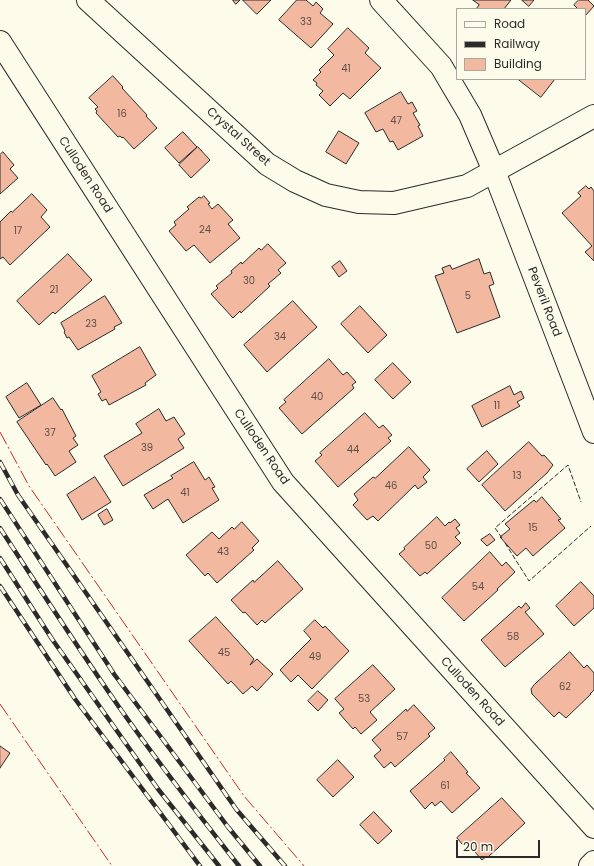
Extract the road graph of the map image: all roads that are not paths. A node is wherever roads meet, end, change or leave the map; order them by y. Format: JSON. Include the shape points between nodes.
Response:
{"nodes":[{"id":1,"x":88,"y":0,"type":"edge"},
{"id":2,"x":381,"y":0,"type":"edge"},
{"id":3,"x":0,"y":42,"type":"edge"},
{"id":4,"x":594,"y":116,"type":"edge"},
{"id":5,"x":494,"y":171,"type":"junction"},
{"id":6,"x":594,"y":432,"type":"edge"},
{"id":7,"x":594,"y":827,"type":"edge"},
{"id":8,"x":594,"y":862,"type":"edge"},
{"id":9,"x":590,"y":866,"type":"edge"}],
"edges":[{"from":1,"to":5,"type":"street","name":"Crystal Street","via":[[267,164],[295,181],[326,195],[359,202],[394,203],[467,186]]},
{"from":2,"to":5,"type":"street","name":"Peveril Road","via":[[441,66],[470,115]]},
{"from":3,"to":7,"type":"street","name":"Culloden Road","via":[[283,482]]},
{"from":4,"to":5,"type":"street","name":"Crystal Street"},
{"from":5,"to":6,"type":"street","name":"Peveril Road"},
{"from":8,"to":9,"type":"street"}]}
